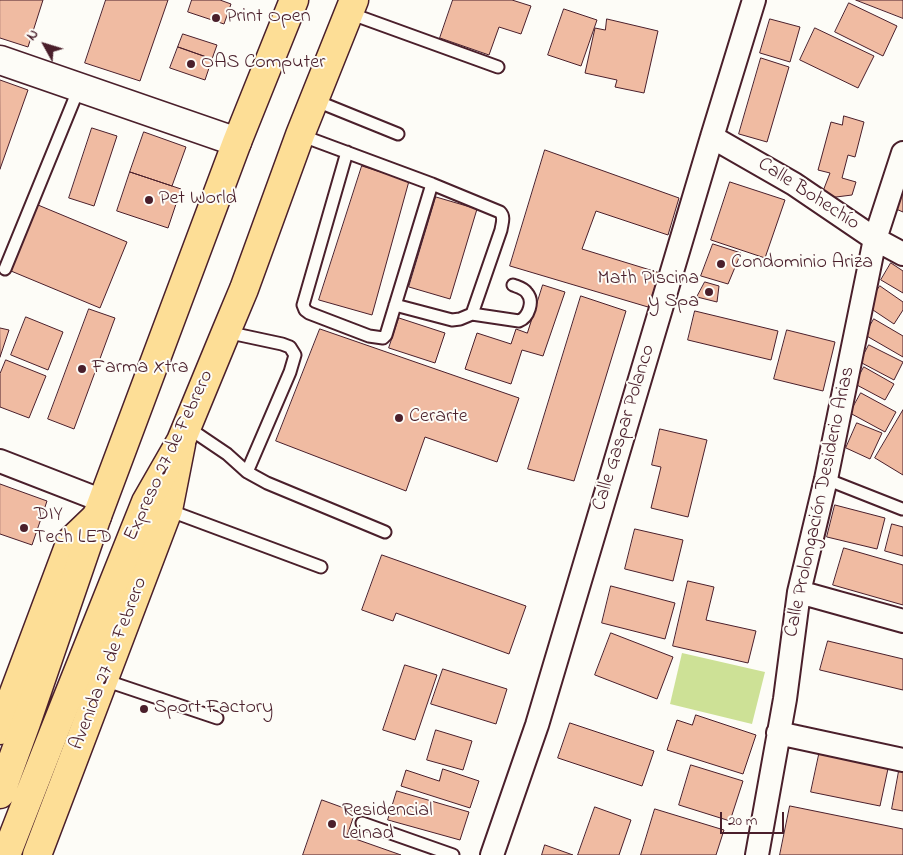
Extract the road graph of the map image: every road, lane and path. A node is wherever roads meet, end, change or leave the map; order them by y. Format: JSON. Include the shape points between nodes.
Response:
{"nodes":[{"id":1,"x":294,"y":0,"type":"edge"},
{"id":2,"x":754,"y":0,"type":"edge"},
{"id":3,"x":352,"y":6,"type":"edge"},
{"id":4,"x":0,"y":60,"type":"edge"},
{"id":5,"x":498,"y":67,"type":"dead end"},
{"id":6,"x":79,"y":88,"type":"junction"},
{"id":7,"x":314,"y":100,"type":"junction"},
{"id":8,"x":398,"y":134,"type":"dead end"},
{"id":9,"x":300,"y":135,"type":"junction"},
{"id":10,"x":712,"y":137,"type":"junction"},
{"id":11,"x":237,"y":142,"type":"junction"},
{"id":12,"x":347,"y":152,"type":"junction"},
{"id":13,"x":903,"y":153,"type":"edge"},
{"id":14,"x":432,"y":184,"type":"junction"},
{"id":15,"x":875,"y":239,"type":"junction"},
{"id":16,"x":903,"y":254,"type":"edge"},
{"id":17,"x":5,"y":269,"type":"dead end"},
{"id":18,"x":513,"y":285,"type":"dead end"},
{"id":19,"x":395,"y":305,"type":"junction"},
{"id":20,"x":472,"y":314,"type":"junction"},
{"id":21,"x":226,"y":332,"type":"junction"},
{"id":22,"x":184,"y":434,"type":"junction"},
{"id":23,"x":0,"y":461,"type":"edge"},
{"id":24,"x":247,"y":472,"type":"junction"},
{"id":25,"x":826,"y":479,"type":"junction"},
{"id":26,"x":100,"y":508,"type":"junction"},
{"id":27,"x":902,"y":509,"type":"edge"},
{"id":28,"x":168,"y":510,"type":"junction"},
{"id":29,"x":385,"y":532,"type":"dead end"},
{"id":30,"x":321,"y":567,"type":"dead end"},
{"id":31,"x":799,"y":592,"type":"junction"},
{"id":32,"x":903,"y":620,"type":"edge"},
{"id":33,"x":104,"y":680,"type":"junction"},
{"id":34,"x":217,"y":718,"type":"dead end"},
{"id":35,"x":0,"y":730,"type":"edge"},
{"id":36,"x":778,"y":733,"type":"junction"},
{"id":37,"x":903,"y":760,"type":"edge"},
{"id":38,"x":0,"y":794,"type":"edge"},
{"id":39,"x":362,"y":823,"type":"dead end"},
{"id":40,"x":6,"y":855,"type":"edge"},
{"id":41,"x":37,"y":855,"type":"edge"},
{"id":42,"x":453,"y":855,"type":"edge"},
{"id":43,"x":492,"y":855,"type":"edge"},
{"id":44,"x":757,"y":855,"type":"edge"}],
"edges":[{"from":1,"to":11,"type":"main road","name":"Expreso 27 de Febrero"},
{"from":2,"to":10,"type":"street","name":"Calle Gaspar Polanco"},
{"from":3,"to":5,"type":"lane"},
{"from":3,"to":7,"type":"main road","name":"Expreso 27 de Febrero"},
{"from":4,"to":6,"type":"street"},
{"from":6,"to":11,"type":"street"},
{"from":6,"to":17,"type":"lane"},
{"from":7,"to":8,"type":"lane"},
{"from":7,"to":9,"type":"main road","name":"Expreso 27 de Febrero"},
{"from":9,"to":12,"type":"lane"},
{"from":9,"to":21,"type":"main road","name":"Expreso 27 de Febrero"},
{"from":10,"to":15,"type":"street","name":"Calle Bohechío","via":[[794,184]]},
{"from":10,"to":43,"type":"street","name":"Calle Gaspar Polanco","via":[[537,725]]},
{"from":11,"to":26,"type":"main road","name":"Expreso 27 de Febrero"},
{"from":12,"to":14,"type":"lane"},
{"from":12,"to":19,"type":"lane","via":[[303,305],[309,313],[369,336],[383,338]]},
{"from":13,"to":15,"type":"street","name":"Calle Prolongación Desiderio Arias"},
{"from":14,"to":19,"type":"lane"},
{"from":14,"to":20,"type":"lane","via":[[500,212],[503,218]]},
{"from":15,"to":16,"type":"street","name":"Calle Bohechío"},
{"from":15,"to":25,"type":"street","name":"Calle Prolongación Desiderio Arias"},
{"from":18,"to":20,"type":"lane","via":[[527,292],[530,299],[523,319]]},
{"from":19,"to":20,"type":"lane","via":[[452,320]]},
{"from":21,"to":22,"type":"main road","name":"Expreso 27 de Febrero"},
{"from":21,"to":24,"type":"lane","via":[[282,344],[290,347],[295,355]]},
{"from":22,"to":24,"type":"lane","via":[[228,454]]},
{"from":22,"to":28,"type":"main road","name":"Avenida 27 de Febrero"},
{"from":22,"to":40,"type":"main road","name":"Expreso 27 de Febrero","via":[[146,502]]},
{"from":23,"to":26,"type":"street"},
{"from":24,"to":29,"type":"lane"},
{"from":25,"to":27,"type":"lane"},
{"from":25,"to":31,"type":"street","name":"Calle Prolongación Desiderio Arias"},
{"from":26,"to":35,"type":"main road","via":[[71,541]]},
{"from":26,"to":38,"type":"main road","name":"Expreso 27 de Febrero"},
{"from":28,"to":30,"type":"lane"},
{"from":28,"to":33,"type":"main road","name":"Avenida 27 de Febrero"},
{"from":31,"to":32,"type":"street"},
{"from":31,"to":36,"type":"street","name":"Calle Prolongación Desiderio Arias"},
{"from":33,"to":34,"type":"lane"},
{"from":33,"to":41,"type":"main road","name":"Avenida 27 de Febrero"},
{"from":36,"to":37,"type":"street"},
{"from":36,"to":44,"type":"street","name":"Calle Prolongación Desiderio Arias"},
{"from":39,"to":42,"type":"lane"}]}
